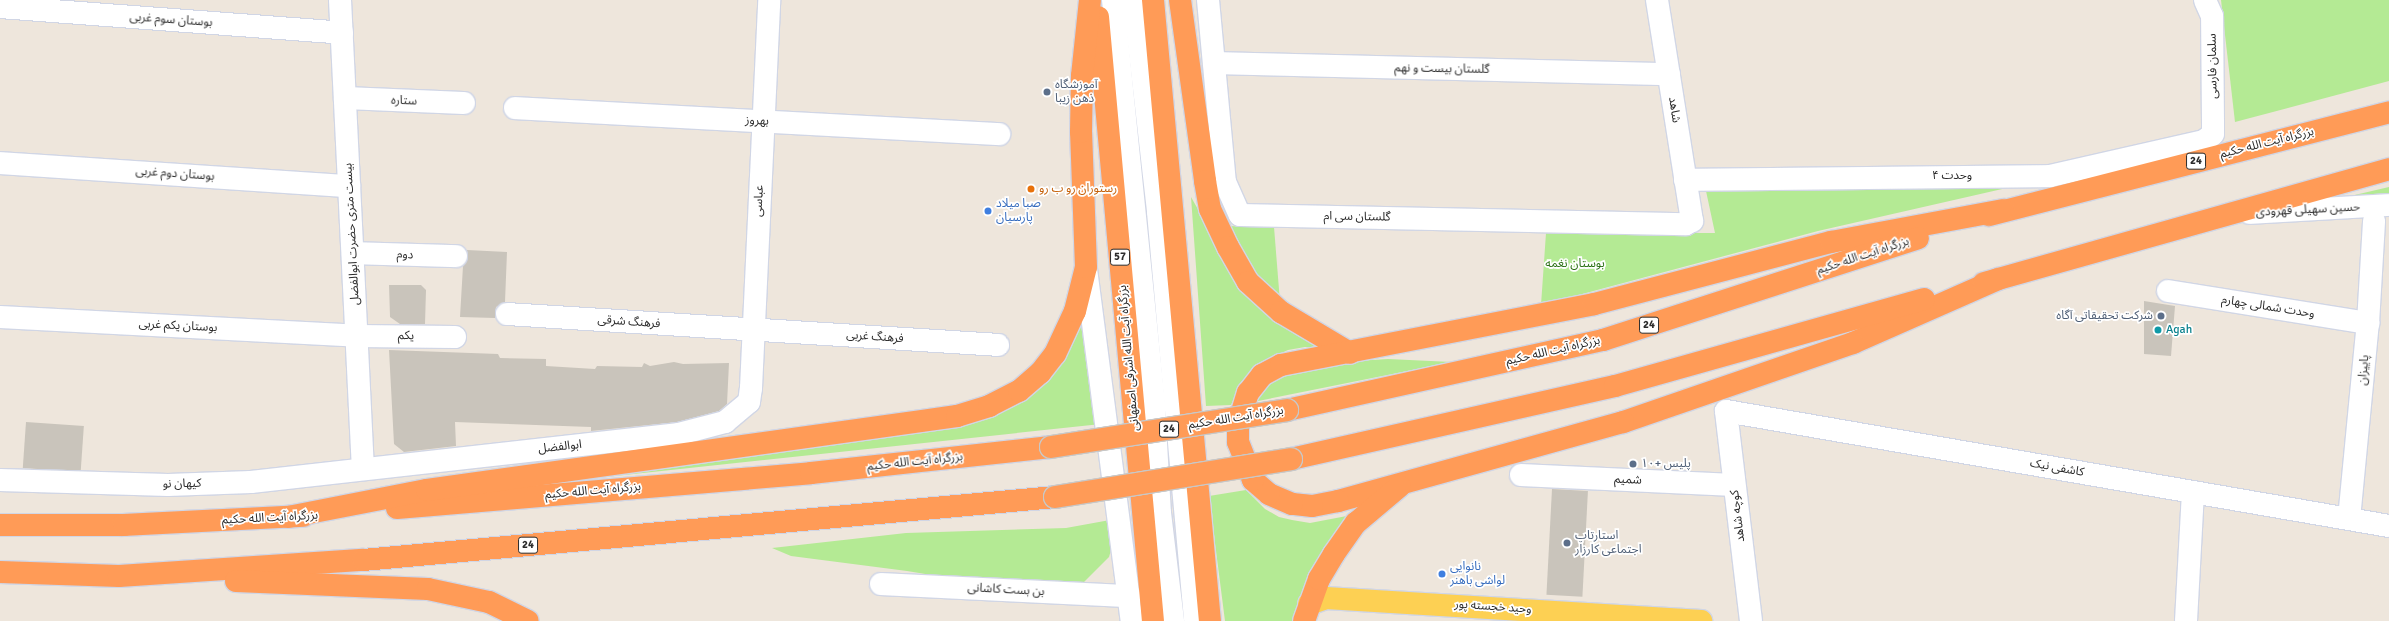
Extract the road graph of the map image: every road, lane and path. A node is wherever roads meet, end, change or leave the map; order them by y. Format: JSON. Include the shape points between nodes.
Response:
{"nodes":[{"id":1,"x":340,"y":0,"type":"edge"},
{"id":2,"x":769,"y":0,"type":"edge"},
{"id":3,"x":1090,"y":0,"type":"edge"},
{"id":4,"x":1096,"y":0,"type":"edge"},
{"id":5,"x":1113,"y":0,"type":"edge"},
{"id":6,"x":1134,"y":0,"type":"edge"},
{"id":7,"x":1153,"y":0,"type":"edge"},
{"id":8,"x":1180,"y":0,"type":"edge"},
{"id":9,"x":1208,"y":0,"type":"edge"},
{"id":10,"x":1657,"y":0,"type":"edge"},
{"id":11,"x":2205,"y":0,"type":"edge"},
{"id":12,"x":0,"y":7,"type":"edge"},
{"id":13,"x":342,"y":33,"type":"junction"},
{"id":14,"x":1214,"y":63,"type":"junction"},
{"id":15,"x":1669,"y":74,"type":"junction"},
{"id":16,"x":345,"y":98,"type":"junction"},
{"id":17,"x":464,"y":103,"type":"dead end"},
{"id":18,"x":515,"y":108,"type":"dead end"},
{"id":19,"x":2389,"y":112,"type":"edge"},
{"id":20,"x":763,"y":121,"type":"junction"},
{"id":21,"x":999,"y":134,"type":"dead end"},
{"id":22,"x":2213,"y":134,"type":"joint"},
{"id":23,"x":0,"y":162,"type":"edge"},
{"id":24,"x":2389,"y":169,"type":"edge"},
{"id":25,"x":1685,"y":180,"type":"junction"},
{"id":26,"x":349,"y":186,"type":"junction"},
{"id":27,"x":2389,"y":206,"type":"edge"},
{"id":28,"x":2003,"y":210,"type":"junction"},
{"id":29,"x":2227,"y":214,"type":"junction"},
{"id":30,"x":1692,"y":221,"type":"joint"},
{"id":31,"x":2374,"y":221,"type":"dead end"},
{"id":32,"x":353,"y":253,"type":"junction"},
{"id":33,"x":456,"y":256,"type":"dead end"},
{"id":34,"x":1086,"y":267,"type":"junction"},
{"id":35,"x":1998,"y":278,"type":"junction"},
{"id":36,"x":2168,"y":291,"type":"dead end"},
{"id":37,"x":507,"y":314,"type":"dead end"},
{"id":38,"x":0,"y":317,"type":"edge"},
{"id":39,"x":2368,"y":323,"type":"junction"},
{"id":40,"x":752,"y":329,"type":"junction"},
{"id":41,"x":357,"y":336,"type":"junction"},
{"id":42,"x":455,"y":337,"type":"dead end"},
{"id":43,"x":998,"y":345,"type":"dead end"},
{"id":44,"x":1350,"y":353,"type":"junction"},
{"id":45,"x":749,"y":402,"type":"joint"},
{"id":46,"x":1726,"y":410,"type":"joint"},
{"id":47,"x":363,"y":468,"type":"junction"},
{"id":48,"x":1521,"y":475,"type":"dead end"},
{"id":49,"x":0,"y":480,"type":"edge"},
{"id":50,"x":1406,"y":481,"type":"junction"},
{"id":51,"x":1734,"y":486,"type":"junction"},
{"id":52,"x":2194,"y":492,"type":"junction"},
{"id":53,"x":288,"y":517,"type":"junction"},
{"id":54,"x":2349,"y":519,"type":"junction"},
{"id":55,"x":0,"y":524,"type":"edge"},
{"id":56,"x":2389,"y":526,"type":"edge"},
{"id":57,"x":0,"y":572,"type":"edge"},
{"id":58,"x":119,"y":576,"type":"junction"},
{"id":59,"x":881,"y":584,"type":"dead end"},
{"id":60,"x":1130,"y":596,"type":"junction"},
{"id":61,"x":1306,"y":613,"type":"edge"},
{"id":62,"x":528,"y":621,"type":"edge"},
{"id":63,"x":1132,"y":621,"type":"edge"},
{"id":64,"x":1153,"y":621,"type":"edge"},
{"id":65,"x":1173,"y":621,"type":"edge"},
{"id":66,"x":1195,"y":621,"type":"edge"},
{"id":67,"x":1210,"y":621,"type":"edge"},
{"id":68,"x":1701,"y":621,"type":"edge"},
{"id":69,"x":1751,"y":621,"type":"edge"},
{"id":70,"x":2186,"y":621,"type":"edge"}],
"edges":[{"from":1,"to":13,"type":"street","name":"بیست متری حضرت ابوالفضل"},
{"from":2,"to":20,"type":"street","name":"عباسی"},
{"from":3,"to":34,"type":"highway","via":[[1082,76]]},
{"from":4,"to":64,"type":"highway","name":"بزرگراه آیت الله اشرفی اصفهانی","number":"57"},
{"from":5,"to":65,"type":"street","via":[[1154,407],[1160,513]]},
{"from":6,"to":66,"type":"street","via":[[1158,212]]},
{"from":7,"to":67,"type":"highway"},
{"from":8,"to":44,"type":"highway","via":[[1210,209],[1228,247],[1248,282],[1281,312]]},
{"from":9,"to":14,"type":"street","name":"گلستان سی ام"},
{"from":10,"to":15,"type":"street","name":"شاهد"},
{"from":11,"to":22,"type":"street","name":"سلمان فارسی","via":[[2212,16]]},
{"from":12,"to":13,"type":"street","name":"بوستان سوم غربی"},
{"from":13,"to":16,"type":"street","name":"بیست متری حضرت ابوالفضل"},
{"from":14,"to":15,"type":"street","name":"گلستان بیست و نهم"},
{"from":14,"to":30,"type":"street","name":"گلستان سی ام","via":[[1225,182],[1240,215],[1686,224]]},
{"from":15,"to":25,"type":"street","name":"شاهد"},
{"from":16,"to":17,"type":"street","name":"ستاره"},
{"from":16,"to":26,"type":"street","name":"بیست متری حضرت ابوالفضل"},
{"from":18,"to":20,"type":"street","name":"بهروز"},
{"from":19,"to":28,"type":"highway","name":"بزرگراه آیت الله حکیم","number":"24"},
{"from":20,"to":21,"type":"street","name":"بهروز"},
{"from":20,"to":40,"type":"street","name":"عباسی"},
{"from":22,"to":25,"type":"street","name":"وحدت ۴","via":[[2204,141],[2050,176]]},
{"from":23,"to":26,"type":"street","name":"بوستان دوم غربی"},
{"from":24,"to":29,"type":"highway","number":"24"},
{"from":25,"to":30,"type":"street","name":"شاهد"},
{"from":26,"to":32,"type":"street","name":"بیست متری حضرت ابوالفضل"},
{"from":27,"to":29,"type":"street","name":"حسین سهیلی قهرودی"},
{"from":28,"to":44,"type":"highway","via":[[1830,242],[1594,304]]},
{"from":28,"to":53,"type":"highway","name":"بزرگراه آیت الله حکیم","number":"24","bridge":true,"via":[[1603,340],[1287,410],[1051,447],[811,473]]},
{"from":29,"to":35,"type":"highway","number":"24"},
{"from":31,"to":39,"type":"street","name":"پاییزان"},
{"from":32,"to":33,"type":"street","name":"دوم"},
{"from":32,"to":41,"type":"street","name":"بیست متری حضرت ابوالفضل"},
{"from":34,"to":53,"type":"highway","via":[[1075,311],[1055,354],[1040,373],[1019,391],[989,406],[957,416],[427,490]]},
{"from":34,"to":60,"type":"street"},
{"from":35,"to":50,"type":"highway","via":[[1853,343],[1623,422]]},
{"from":35,"to":58,"type":"highway","number":"24","bridge":true,"via":[[1615,386],[1291,459],[1055,497],[363,560]]},
{"from":36,"to":39,"type":"street","name":"وحدت شمالی چهارم"},
{"from":37,"to":40,"type":"street","name":"فرهنگ شرقی"},
{"from":38,"to":41,"type":"street","name":"بوستان یکم غربی"},
{"from":39,"to":54,"type":"street","name":"پاییزان"},
{"from":40,"to":43,"type":"street","name":"فرهنگ غربی"},
{"from":40,"to":45,"type":"street","name":"عباسی"},
{"from":41,"to":42,"type":"street","name":"یکم"},
{"from":41,"to":47,"type":"street","name":"بیست متری حضرت ابوالفضل"},
{"from":44,"to":50,"type":"highway","via":[[1308,358],[1281,365],[1262,375],[1248,394],[1238,425],[1238,442],[1242,456],[1253,480],[1270,494],[1292,504],[1312,506],[1338,502]]},
{"from":45,"to":47,"type":"street","name":"ابوالفضل","via":[[725,422],[680,434]]},
{"from":46,"to":51,"type":"street","name":"کوچه شاهد"},
{"from":46,"to":52,"type":"street","name":"کاشفی نیک"},
{"from":47,"to":49,"type":"street","name":"کیهان نو","via":[[251,482],[168,485]]},
{"from":48,"to":51,"type":"street","name":"شمیم"},
{"from":50,"to":61,"type":"highway","via":[[1356,523],[1334,554]]},
{"from":51,"to":69,"type":"street","name":"کوچه شاهد"},
{"from":52,"to":54,"type":"street","name":"کاشفی نیک"},
{"from":52,"to":70,"type":"street"},
{"from":53,"to":55,"type":"highway","name":"بزرگراه آیت الله حکیم","number":"24","via":[[124,525]]},
{"from":54,"to":56,"type":"street","name":"کاشفی نیک"},
{"from":57,"to":58,"type":"highway","number":"24"},
{"from":58,"to":62,"type":"highway","via":[[428,589],[488,602]]},
{"from":59,"to":60,"type":"street","name":"بن بست کاشانی"},
{"from":60,"to":63,"type":"street"},
{"from":61,"to":68,"type":"main road","name":"وحید خجسته پور","via":[[1326,598]]}]}
